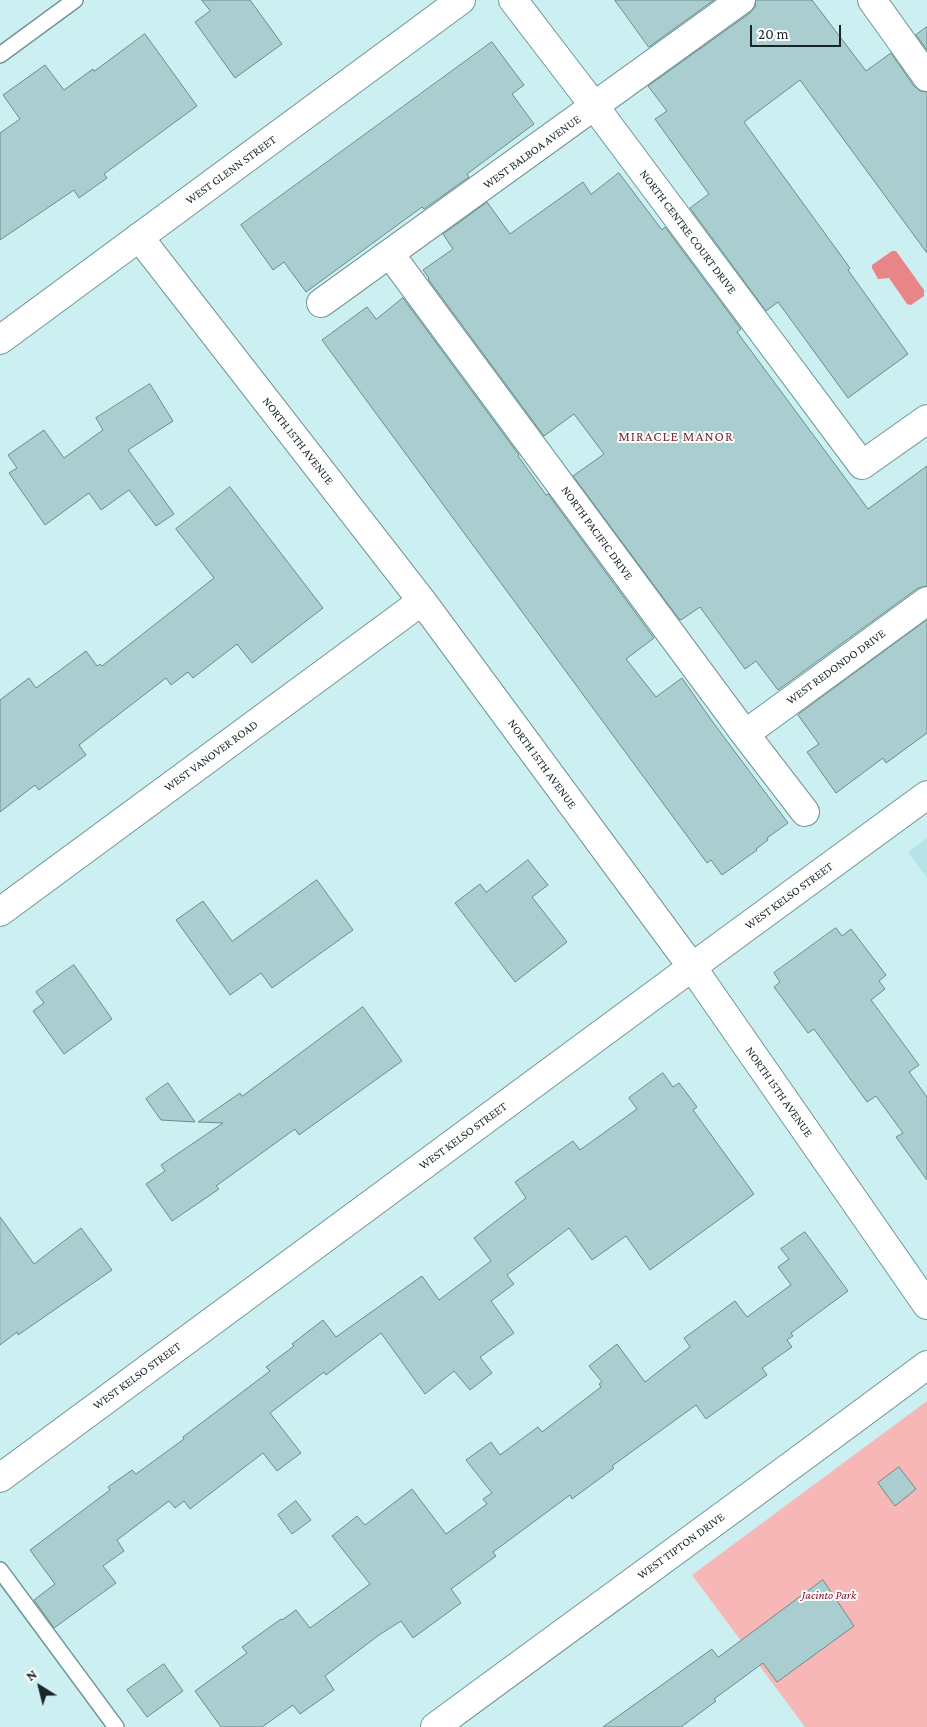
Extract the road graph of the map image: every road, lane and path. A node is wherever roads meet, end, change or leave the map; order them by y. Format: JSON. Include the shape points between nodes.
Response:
{"nodes":[{"id":1,"x":76,"y":0,"type":"edge"},
{"id":2,"x":461,"y":0,"type":"edge"},
{"id":3,"x":512,"y":0,"type":"edge"},
{"id":4,"x":741,"y":0,"type":"edge"},
{"id":5,"x":872,"y":0,"type":"edge"},
{"id":6,"x":0,"y":55,"type":"edge"},
{"id":7,"x":927,"y":77,"type":"edge"},
{"id":8,"x":595,"y":107,"type":"junction"},
{"id":9,"x":139,"y":236,"type":"junction"},
{"id":10,"x":390,"y":254,"type":"junction"},
{"id":11,"x":321,"y":303,"type":"dead end"},
{"id":12,"x":0,"y":340,"type":"edge"},
{"id":13,"x":927,"y":419,"type":"edge"},
{"id":14,"x":422,"y":601,"type":"junction"},
{"id":15,"x":927,"y":601,"type":"edge"},
{"id":16,"x":745,"y":734,"type":"junction"},
{"id":17,"x":927,"y":795,"type":"edge"},
{"id":18,"x":805,"y":812,"type":"dead end"},
{"id":19,"x":0,"y":912,"type":"edge"},
{"id":20,"x":692,"y":967,"type":"junction"},
{"id":21,"x":927,"y":1305,"type":"edge"},
{"id":22,"x":927,"y":1365,"type":"edge"},
{"id":23,"x":0,"y":1478,"type":"edge"},
{"id":24,"x":0,"y":1570,"type":"edge"},
{"id":25,"x":116,"y":1727,"type":"edge"},
{"id":26,"x":435,"y":1727,"type":"edge"}],
"edges":[{"from":1,"to":6,"type":"lane"},
{"from":2,"to":9,"type":"street","name":"WEST GLENN STREET"},
{"from":3,"to":8,"type":"street","name":"NORTH CENTRE COURT DRIVE"},
{"from":4,"to":8,"type":"street","name":"WEST BALBOA AVENUE"},
{"from":5,"to":7,"type":"street"},
{"from":8,"to":10,"type":"street","name":"WEST BALBOA AVENUE"},
{"from":8,"to":13,"type":"street","name":"NORTH CENTRE COURT DRIVE","via":[[862,465]]},
{"from":9,"to":12,"type":"street","name":"WEST GLENN STREET"},
{"from":9,"to":14,"type":"street","name":"NORTH 15TH AVENUE"},
{"from":10,"to":11,"type":"street","name":"WEST BALBOA AVENUE"},
{"from":10,"to":16,"type":"street","name":"NORTH PACIFIC DRIVE"},
{"from":14,"to":19,"type":"street","name":"WEST VANOVER ROAD"},
{"from":14,"to":20,"type":"street","name":"NORTH 15TH AVENUE"},
{"from":15,"to":16,"type":"street","name":"WEST REDONDO DRIVE"},
{"from":16,"to":18,"type":"street","name":"NORTH PACIFIC DRIVE"},
{"from":17,"to":20,"type":"street","name":"WEST KELSO STREET"},
{"from":20,"to":21,"type":"street","name":"NORTH 15TH AVENUE"},
{"from":20,"to":23,"type":"street","name":"WEST KELSO STREET"},
{"from":22,"to":26,"type":"street","name":"WEST TIPTON DRIVE"},
{"from":24,"to":25,"type":"lane"}]}
